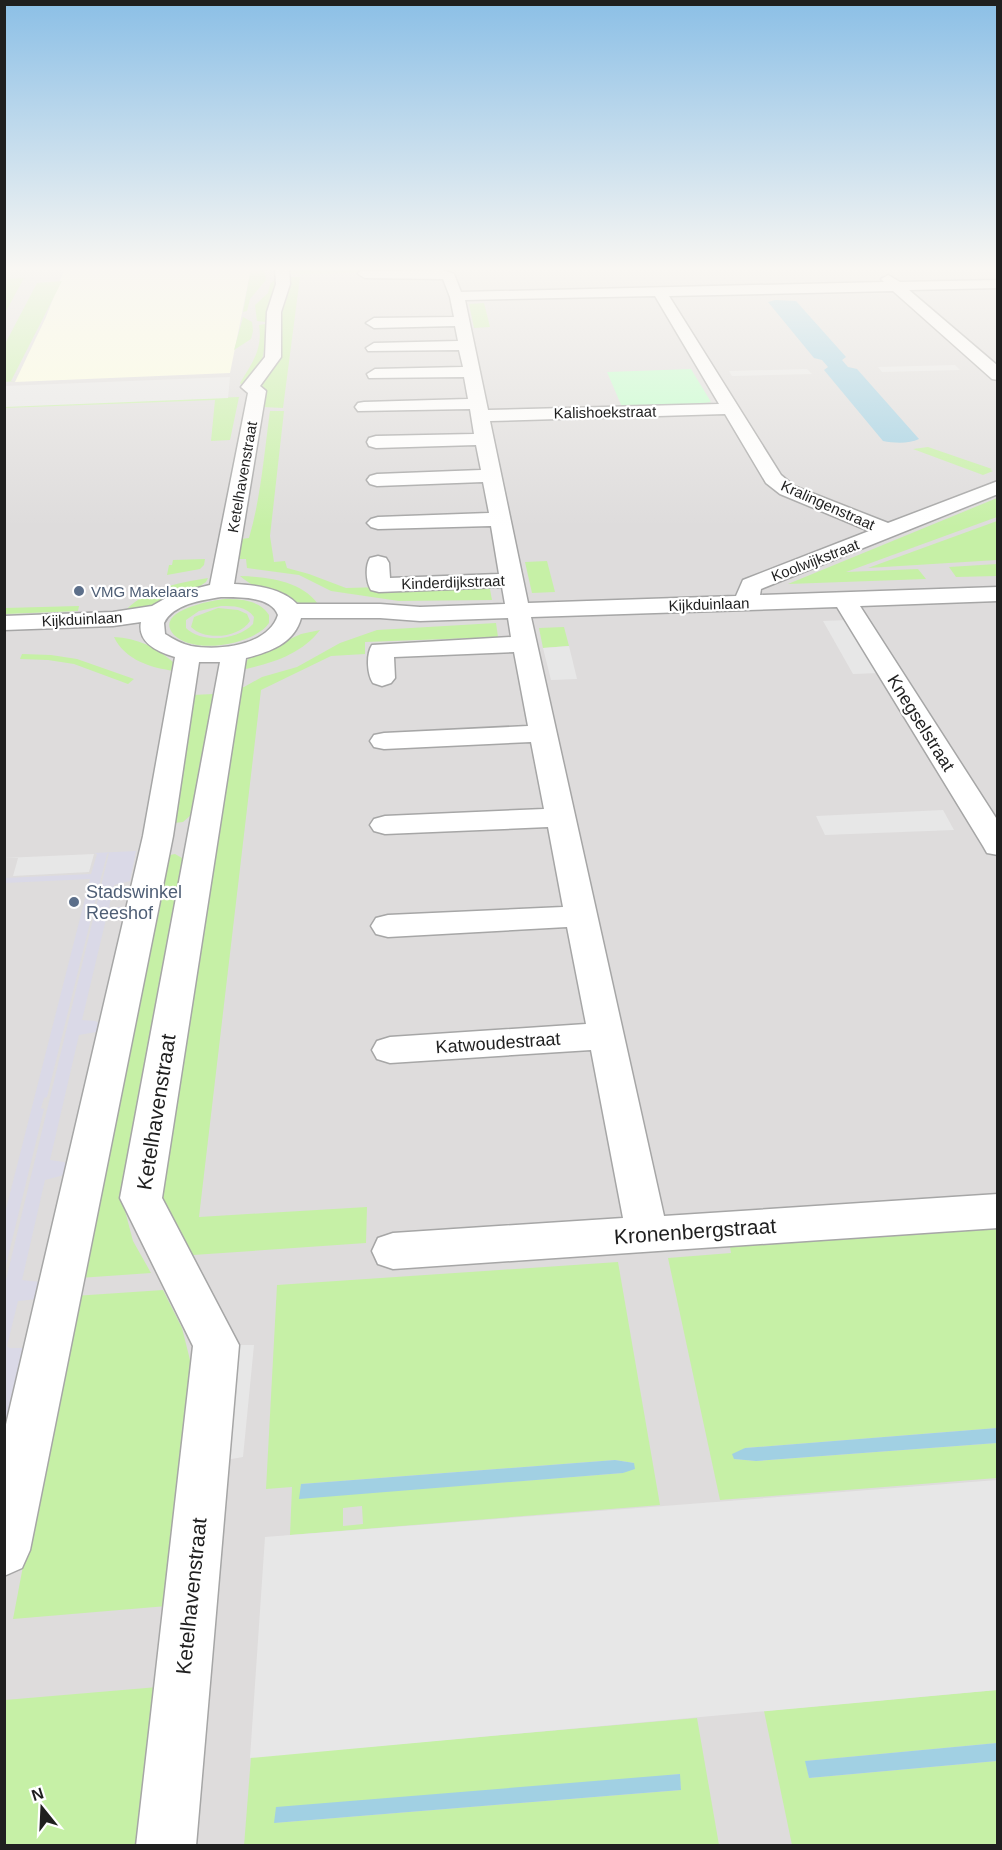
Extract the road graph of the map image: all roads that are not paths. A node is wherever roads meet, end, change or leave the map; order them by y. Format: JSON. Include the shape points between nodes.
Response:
{"nodes":[{"id":1,"x":273,"y":354,"type":"edge"},
{"id":2,"x":468,"y":354,"type":"edge"},
{"id":3,"x":697,"y":354,"type":"edge"},
{"id":4,"x":974,"y":354,"type":"edge"},
{"id":5,"x":472,"y":372,"type":"junction"},
{"id":6,"x":375,"y":375,"type":"dead end"},
{"id":7,"x":998,"y":375,"type":"edge"},
{"id":8,"x":364,"y":407,"type":"dead end"},
{"id":9,"x":730,"y":409,"type":"junction"},
{"id":10,"x":479,"y":410,"type":"junction"},
{"id":11,"x":485,"y":439,"type":"junction"},
{"id":12,"x":376,"y":442,"type":"dead end"},
{"id":13,"x":492,"y":476,"type":"junction"},
{"id":14,"x":377,"y":480,"type":"dead end"},
{"id":15,"x":998,"y":487,"type":"edge"},
{"id":16,"x":500,"y":519,"type":"junction"},
{"id":17,"x":378,"y":523,"type":"dead end"},
{"id":18,"x":888,"y":531,"type":"junction"},
{"id":19,"x":378,"y":563,"type":"dead end"},
{"id":20,"x":221,"y":590,"type":"junction"},
{"id":21,"x":998,"y":594,"type":"edge"},
{"id":22,"x":515,"y":596,"type":"junction"},
{"id":23,"x":845,"y":600,"type":"junction"},
{"id":24,"x":746,"y":603,"type":"junction"},
{"id":25,"x":158,"y":612,"type":"junction"},
{"id":26,"x":287,"y":620,"type":"junction"},
{"id":27,"x":4,"y":623,"type":"edge"},
{"id":28,"x":4,"y":636,"type":"edge"},
{"id":29,"x":525,"y":644,"type":"junction"},
{"id":30,"x":171,"y":645,"type":"junction"},
{"id":31,"x":234,"y":652,"type":"junction"},
{"id":32,"x":382,"y":678,"type":"dead end"},
{"id":33,"x":544,"y":734,"type":"junction"},
{"id":34,"x":384,"y":741,"type":"dead end"},
{"id":35,"x":561,"y":817,"type":"junction"},
{"id":36,"x":385,"y":825,"type":"dead end"},
{"id":37,"x":998,"y":846,"type":"edge"},
{"id":38,"x":582,"y":916,"type":"junction"},
{"id":39,"x":388,"y":926,"type":"dead end"},
{"id":40,"x":606,"y":1036,"type":"junction"},
{"id":41,"x":390,"y":1050,"type":"dead end"},
{"id":42,"x":998,"y":1211,"type":"edge"},
{"id":43,"x":647,"y":1234,"type":"junction"},
{"id":44,"x":393,"y":1251,"type":"dead end"},
{"id":45,"x":4,"y":1550,"type":"edge"},
{"id":46,"x":166,"y":1845,"type":"edge"}],
"edges":[{"from":1,"to":20,"type":"street","name":"Ketelhavenstraat","via":[[250,387],[256,391]]},
{"from":2,"to":5,"type":"street","name":"Kinderdijkstraat"},
{"from":3,"to":9,"type":"street","name":"Kralingenstraat"},
{"from":4,"to":7,"type":"street"},
{"from":5,"to":6,"type":"street"},
{"from":5,"to":10,"type":"street","name":"Kinderdijkstraat"},
{"from":8,"to":10,"type":"street"},
{"from":9,"to":10,"type":"street","name":"Kalishoekstraat"},
{"from":9,"to":18,"type":"street","name":"Kralingenstraat","via":[[778,484]]},
{"from":10,"to":11,"type":"street","name":"Kinderdijkstraat"},
{"from":11,"to":12,"type":"street"},
{"from":11,"to":13,"type":"street","name":"Kinderdijkstraat"},
{"from":13,"to":14,"type":"street"},
{"from":13,"to":16,"type":"street","name":"Kinderdijkstraat"},
{"from":15,"to":18,"type":"street","name":"Koolwijkstraat"},
{"from":16,"to":17,"type":"street"},
{"from":16,"to":22,"type":"street","name":"Kinderdijkstraat"},
{"from":18,"to":24,"type":"street","name":"Koolwijkstraat","via":[[751,585]]},
{"from":19,"to":22,"type":"street","name":"Kinderdijkstraat","via":[[379,585]]},
{"from":20,"to":25,"type":"street","name":"Kijkduinlaan","via":[[191,596]]},
{"from":20,"to":26,"type":"street","name":"Kijkduinlaan","via":[[270,596],[282,603]]},
{"from":21,"to":23,"type":"street","name":"Kijkduinlaan"},
{"from":22,"to":24,"type":"street","name":"Kijkduinlaan"},
{"from":22,"to":26,"type":"street","name":"Kijkduinlaan","via":[[378,621]]},
{"from":22,"to":29,"type":"street"},
{"from":23,"to":24,"type":"street","name":"Kijkduinlaan"},
{"from":23,"to":37,"type":"street","name":"Knegselstraat"},
{"from":25,"to":27,"type":"street","name":"Kijkduinlaan","via":[[113,619]]},
{"from":25,"to":30,"type":"street","via":[[152,624]]},
{"from":26,"to":31,"type":"street","name":"Kijkduinlaan","via":[[271,640]]},
{"from":28,"to":30,"type":"street","name":"Kijkduinlaan","via":[[110,632]]},
{"from":29,"to":32,"type":"street","via":[[381,650]]},
{"from":29,"to":33,"type":"street"},
{"from":30,"to":31,"type":"street","name":"Kijkduinlaan","via":[[210,654]]},
{"from":30,"to":45,"type":"street","via":[[158,836]]},
{"from":31,"to":46,"type":"street","name":"Ketelhavenstraat","via":[[141,1198],[216,1345]]},
{"from":33,"to":34,"type":"street"},
{"from":33,"to":35,"type":"street"},
{"from":35,"to":36,"type":"street"},
{"from":35,"to":38,"type":"street"},
{"from":38,"to":39,"type":"street"},
{"from":38,"to":40,"type":"street"},
{"from":40,"to":41,"type":"street","name":"Katwoudestraat"},
{"from":40,"to":43,"type":"street"},
{"from":42,"to":43,"type":"street","name":"Kronenbergstraat"},
{"from":43,"to":44,"type":"street","name":"Kronenbergstraat"}]}
